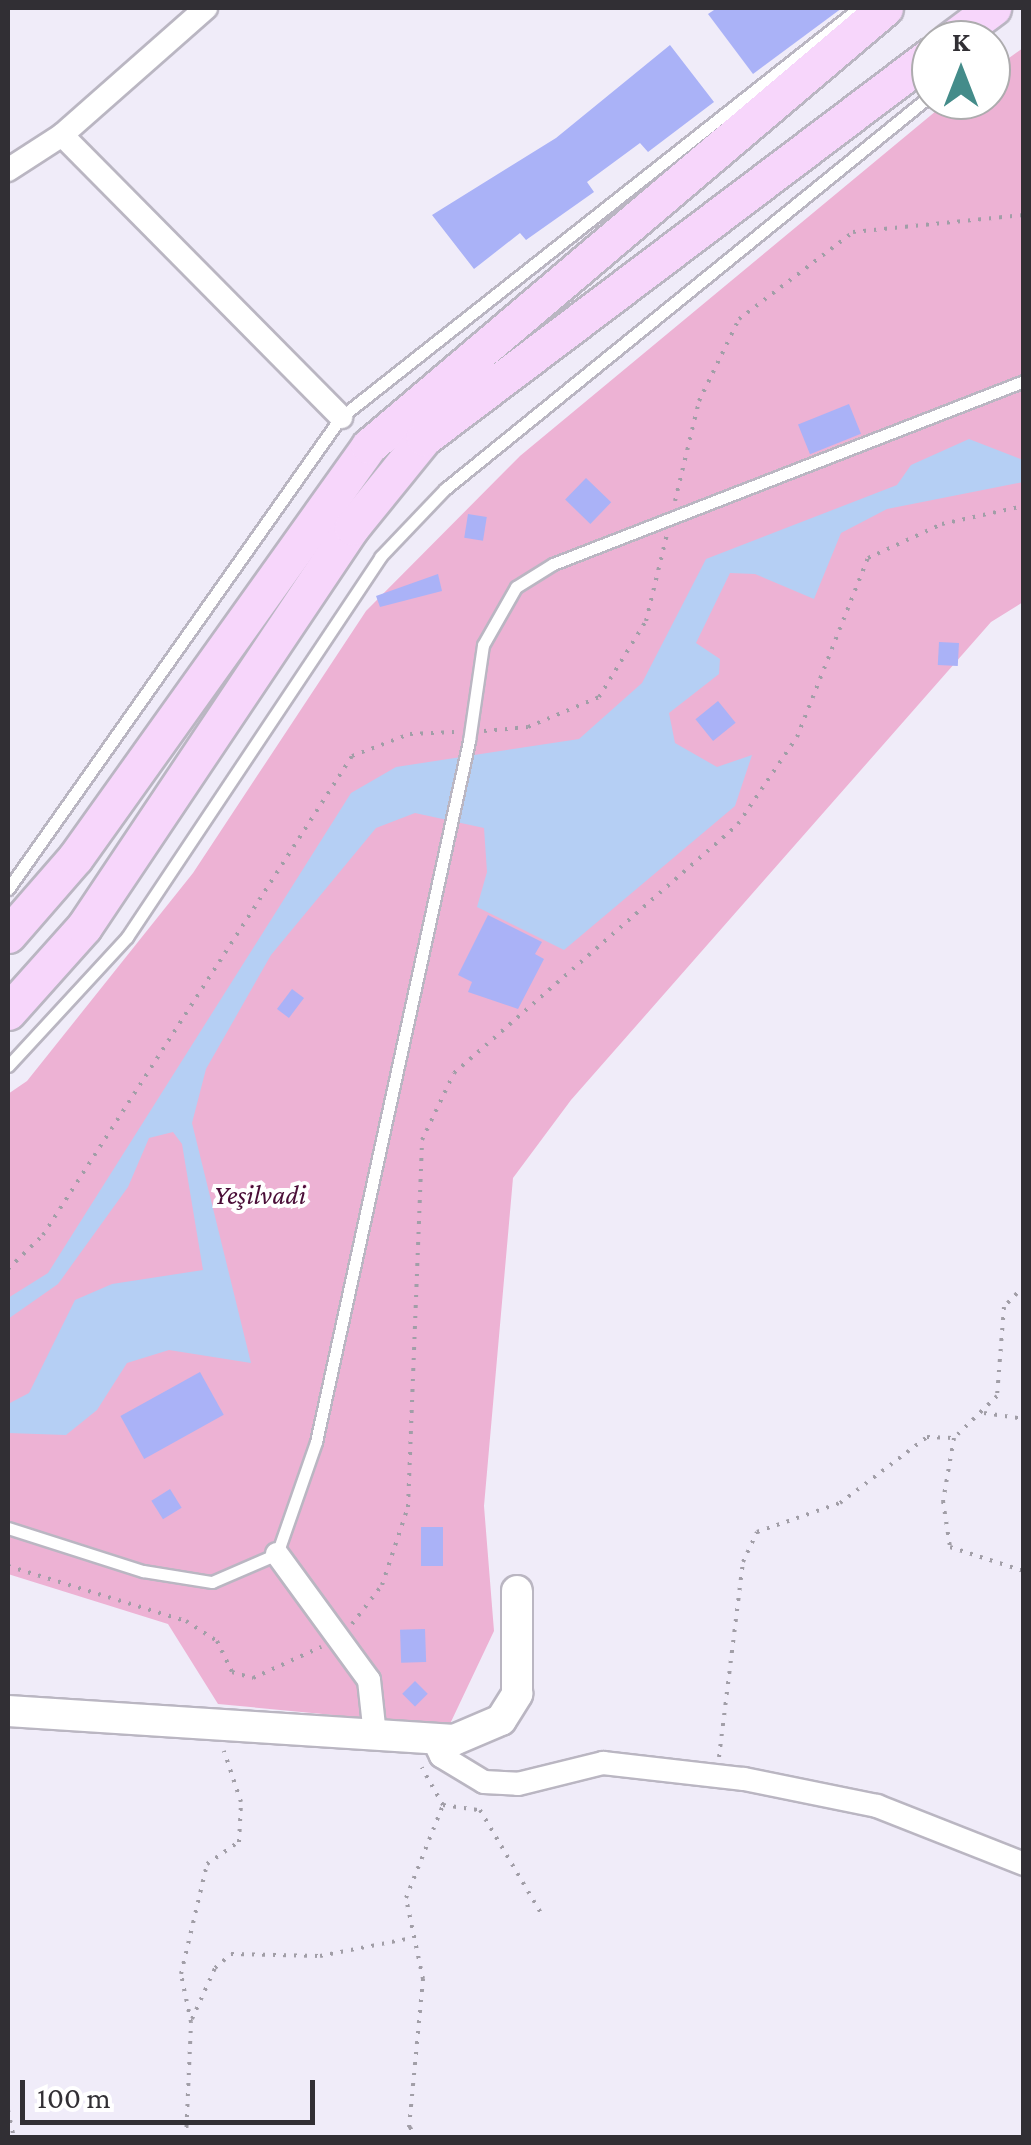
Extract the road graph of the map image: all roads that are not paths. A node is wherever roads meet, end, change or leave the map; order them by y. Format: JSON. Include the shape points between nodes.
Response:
{"nodes":[{"id":1,"x":206,"y":8,"type":"edge"},
{"id":2,"x":859,"y":8,"type":"edge"},
{"id":3,"x":885,"y":8,"type":"edge"},
{"id":4,"x":1007,"y":8,"type":"edge"},
{"id":5,"x":992,"y":18,"type":"edge"},
{"id":6,"x":911,"y":70,"type":"edge"},
{"id":7,"x":911,"y":111,"type":"edge"},
{"id":8,"x":62,"y":136,"type":"junction"},
{"id":9,"x":8,"y":170,"type":"edge"},
{"id":10,"x":1024,"y":381,"type":"edge"},
{"id":11,"x":341,"y":417,"type":"junction"},
{"id":12,"x":8,"y":889,"type":"edge"},
{"id":13,"x":8,"y":935,"type":"edge"},
{"id":14,"x":8,"y":1012,"type":"edge"},
{"id":15,"x":8,"y":1066,"type":"edge"},
{"id":16,"x":8,"y":1528,"type":"edge"},
{"id":17,"x":276,"y":1554,"type":"junction"},
{"id":18,"x":517,"y":1590,"type":"dead end"},
{"id":19,"x":8,"y":1711,"type":"edge"},
{"id":20,"x":404,"y":1737,"type":"junction"},
{"id":21,"x":1024,"y":1864,"type":"edge"}],
"edges":[{"from":1,"to":8,"type":"street"},
{"from":2,"to":11,"type":"lane"},
{"from":3,"to":13,"type":"main road","via":[[370,446],[74,858]]},
{"from":4,"to":5,"type":"lane"},
{"from":6,"to":14,"type":"main road","via":[[424,438],[352,527],[84,927]]},
{"from":7,"to":15,"type":"lane","via":[[445,488],[380,557],[127,937]]},
{"from":8,"to":9,"type":"street"},
{"from":8,"to":11,"type":"street"},
{"from":10,"to":17,"type":"lane","via":[[552,564],[516,587],[483,645],[469,741],[316,1442]]},
{"from":11,"to":12,"type":"lane"},
{"from":16,"to":17,"type":"lane","via":[[143,1571],[212,1582]]},
{"from":17,"to":20,"type":"street"},
{"from":18,"to":20,"type":"street","via":[[517,1694],[501,1720],[454,1740]]},
{"from":19,"to":20,"type":"street"},
{"from":20,"to":21,"type":"street","via":[[484,1782],[518,1784],[603,1763],[716,1776],[877,1806]]}]}
